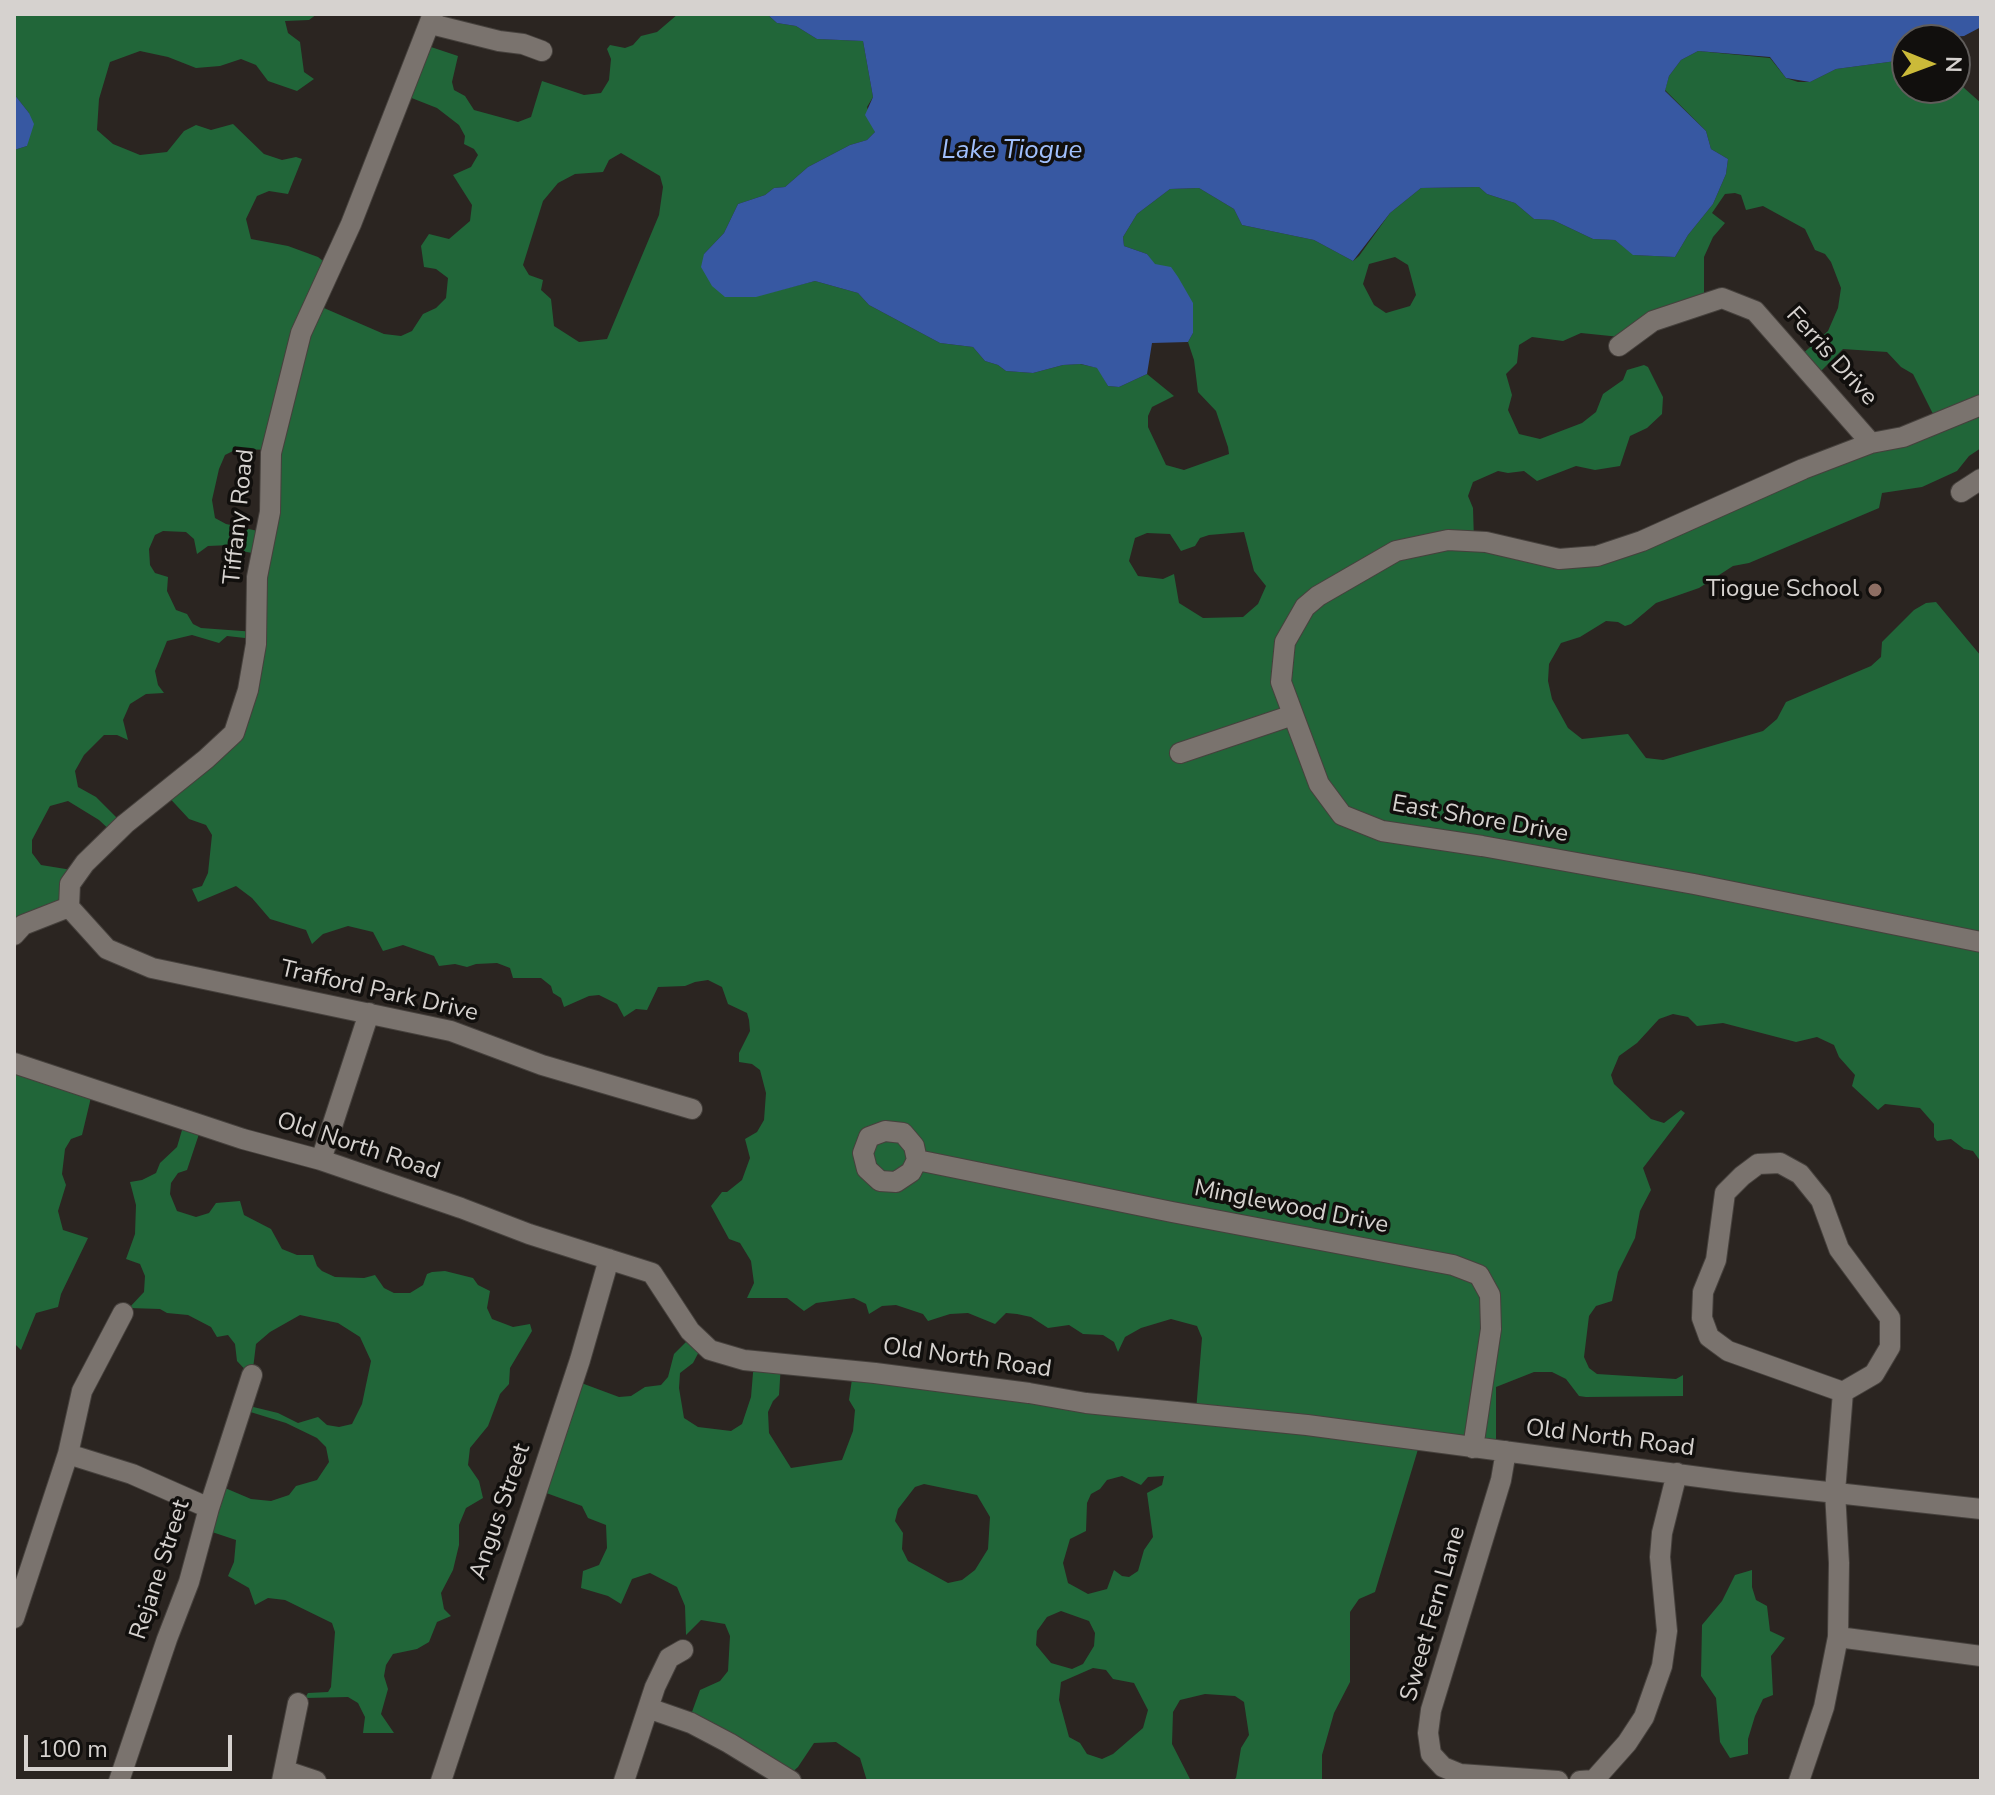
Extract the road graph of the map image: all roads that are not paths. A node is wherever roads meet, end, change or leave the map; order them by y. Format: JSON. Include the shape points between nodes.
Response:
{"nodes":[{"id":1,"x":432,"y":19,"type":"edge"},
{"id":2,"x":542,"y":51,"type":"dead end"},
{"id":3,"x":1619,"y":346,"type":"dead end"},
{"id":4,"x":1981,"y":405,"type":"edge"},
{"id":5,"x":1871,"y":443,"type":"junction"},
{"id":6,"x":1981,"y":479,"type":"edge"},
{"id":7,"x":1961,"y":492,"type":"dead end"},
{"id":8,"x":1293,"y":715,"type":"junction"},
{"id":9,"x":1180,"y":753,"type":"dead end"},
{"id":10,"x":69,"y":907,"type":"junction"},
{"id":11,"x":14,"y":935,"type":"edge"},
{"id":12,"x":1981,"y":942,"type":"edge"},
{"id":13,"x":369,"y":1013,"type":"junction"},
{"id":14,"x":14,"y":1063,"type":"edge"},
{"id":15,"x":692,"y":1109,"type":"dead end"},
{"id":16,"x":321,"y":1160,"type":"junction"},
{"id":17,"x":917,"y":1160,"type":"dead end"},
{"id":18,"x":609,"y":1259,"type":"junction"},
{"id":19,"x":123,"y":1313,"type":"dead end"},
{"id":20,"x":252,"y":1375,"type":"dead end"},
{"id":21,"x":1835,"y":1389,"type":"junction"},
{"id":22,"x":1473,"y":1448,"type":"junction"},
{"id":23,"x":1506,"y":1451,"type":"junction"},
{"id":24,"x":68,"y":1454,"type":"junction"},
{"id":25,"x":1677,"y":1473,"type":"junction"},
{"id":26,"x":1835,"y":1492,"type":"junction"},
{"id":27,"x":209,"y":1508,"type":"junction"},
{"id":28,"x":1981,"y":1509,"type":"edge"},
{"id":29,"x":14,"y":1618,"type":"edge"},
{"id":30,"x":1838,"y":1637,"type":"junction"},
{"id":31,"x":683,"y":1650,"type":"dead end"},
{"id":32,"x":1981,"y":1656,"type":"edge"},
{"id":33,"x":298,"y":1703,"type":"dead end"},
{"id":34,"x":648,"y":1708,"type":"junction"},
{"id":35,"x":284,"y":1776,"type":"edge"},
{"id":36,"x":119,"y":1781,"type":"edge"},
{"id":37,"x":316,"y":1781,"type":"edge"},
{"id":38,"x":441,"y":1781,"type":"edge"},
{"id":39,"x":624,"y":1781,"type":"edge"},
{"id":40,"x":791,"y":1781,"type":"edge"},
{"id":41,"x":1558,"y":1781,"type":"edge"},
{"id":42,"x":1580,"y":1781,"type":"edge"},
{"id":43,"x":1799,"y":1781,"type":"edge"}],
"edges":[{"from":1,"to":2,"type":"street","name":"Tiffany Road"},
{"from":1,"to":10,"type":"street","name":"Tiffany Road","via":[[351,224],[301,333],[271,453],[270,512],[257,577],[256,644],[234,733],[85,863],[70,884]]},
{"from":3,"to":5,"type":"street","name":"Ferris Drive","via":[[1653,321],[1722,298],[1755,311]]},
{"from":4,"to":5,"type":"street","name":"East Shore Drive","via":[[1903,437]]},
{"from":5,"to":8,"type":"street","name":"East Shore Drive","via":[[1597,556],[1559,559],[1486,542],[1448,540],[1396,551],[1305,607],[1285,642],[1281,682]]},
{"from":6,"to":7,"type":"street"},
{"from":8,"to":9,"type":"street"},
{"from":8,"to":12,"type":"street","name":"East Shore Drive","via":[[1319,784],[1342,815],[1382,831]]},
{"from":10,"to":11,"type":"street","via":[[23,925]]},
{"from":10,"to":13,"type":"street","name":"Trafford Park Drive","via":[[107,949],[152,968]]},
{"from":13,"to":15,"type":"street","name":"Trafford Park Drive","via":[[451,1031],[542,1065]]},
{"from":13,"to":16,"type":"street"},
{"from":14,"to":16,"type":"street","name":"Old North Road"},
{"from":16,"to":18,"type":"street","name":"Old North Road"},
{"from":17,"to":22,"type":"street","name":"Minglewood Drive","via":[[1453,1265],[1479,1275],[1490,1295],[1491,1329]]},
{"from":18,"to":22,"type":"street","name":"Old North Road","via":[[652,1273],[690,1331],[710,1350],[744,1360]]},
{"from":18,"to":38,"type":"street","name":"Angus Street"},
{"from":19,"to":24,"type":"street","via":[[82,1391]]},
{"from":20,"to":27,"type":"street","name":"Rejane Street"},
{"from":21,"to":21,"type":"street","via":[[1874,1374],[1890,1347],[1890,1318],[1839,1249],[1821,1200],[1800,1174],[1780,1163],[1758,1164],[1725,1193],[1702,1318],[1709,1337],[1728,1351]]},
{"from":21,"to":26,"type":"street"},
{"from":22,"to":23,"type":"street","name":"Old North Road"},
{"from":23,"to":25,"type":"street","name":"Old North Road"},
{"from":23,"to":41,"type":"street","name":"Sweet Fern Lane","via":[[1431,1710],[1431,1754],[1460,1774]]},
{"from":24,"to":27,"type":"street","via":[[132,1474]]},
{"from":24,"to":29,"type":"street"},
{"from":25,"to":26,"type":"street","name":"Old North Road"},
{"from":25,"to":42,"type":"street","via":[[1660,1557],[1667,1631],[1662,1666],[1644,1717],[1627,1743],[1594,1780]]},
{"from":26,"to":28,"type":"street","name":"Old North Road"},
{"from":26,"to":30,"type":"street"},
{"from":27,"to":36,"type":"street","name":"Rejane Street","via":[[189,1582]]},
{"from":30,"to":32,"type":"street"},
{"from":30,"to":43,"type":"street","via":[[1824,1707]]},
{"from":31,"to":34,"type":"street","via":[[669,1658]]},
{"from":33,"to":35,"type":"street"},
{"from":34,"to":39,"type":"street"},
{"from":34,"to":40,"type":"street","via":[[704,1730]]},
{"from":35,"to":37,"type":"street"}]}
